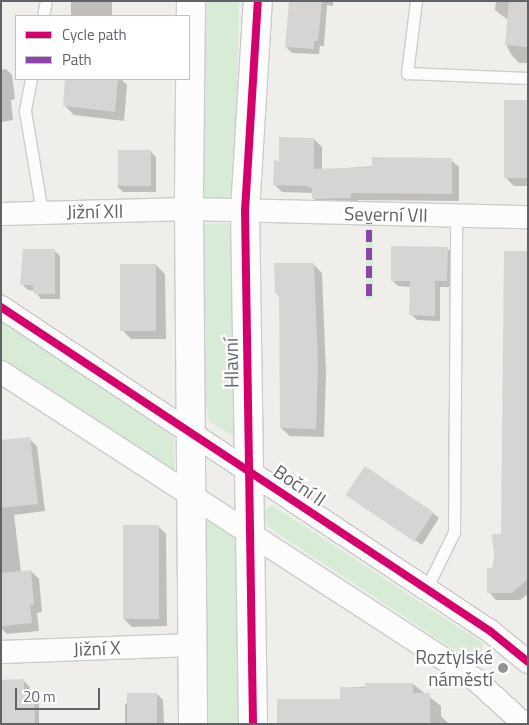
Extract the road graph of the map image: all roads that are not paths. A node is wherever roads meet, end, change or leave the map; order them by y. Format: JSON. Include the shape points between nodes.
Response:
{"nodes":[{"id":1,"x":46,"y":1,"type":"edge"},
{"id":2,"x":191,"y":1,"type":"edge"},
{"id":3,"x":258,"y":1,"type":"edge"},
{"id":4,"x":416,"y":1,"type":"edge"},
{"id":5,"x":43,"y":15,"type":"edge"},
{"id":6,"x":528,"y":78,"type":"edge"},
{"id":7,"x":31,"y":80,"type":"edge"},
{"id":8,"x":189,"y":209,"type":"junction"},
{"id":9,"x":245,"y":210,"type":"junction"},
{"id":10,"x":42,"y":213,"type":"junction"},
{"id":11,"x":1,"y":214,"type":"edge"},
{"id":12,"x":456,"y":216,"type":"junction"},
{"id":13,"x":528,"y":217,"type":"edge"},
{"id":14,"x":1,"y":307,"type":"edge"},
{"id":15,"x":1,"y":372,"type":"edge"},
{"id":16,"x":191,"y":431,"type":"junction"},
{"id":17,"x":249,"y":470,"type":"junction"},
{"id":18,"x":191,"y":495,"type":"junction"},
{"id":19,"x":250,"y":532,"type":"junction"},
{"id":20,"x":426,"y":588,"type":"junction"},
{"id":21,"x":192,"y":645,"type":"junction"},
{"id":22,"x":1,"y":652,"type":"edge"},
{"id":23,"x":528,"y":662,"type":"edge"},
{"id":24,"x":193,"y":724,"type":"edge"},
{"id":25,"x":253,"y":724,"type":"edge"},
{"id":26,"x":524,"y":724,"type":"edge"}],
"edges":[{"from":1,"to":5,"type":"lane"},
{"from":2,"to":8,"type":"street"},
{"from":3,"to":9,"type":"street","name":"Hlavní"},
{"from":4,"to":6,"type":"lane","via":[[408,73]]},
{"from":7,"to":10,"type":"lane","via":[[25,111]]},
{"from":8,"to":9,"type":"street","name":"Jižní XII"},
{"from":8,"to":10,"type":"street","name":"Jižní XII"},
{"from":8,"to":16,"type":"street"},
{"from":9,"to":12,"type":"street","name":"Severní VII"},
{"from":9,"to":17,"type":"street","name":"Hlavní"},
{"from":10,"to":11,"type":"street","name":"Jižní XII"},
{"from":12,"to":13,"type":"street","name":"Severní VII"},
{"from":12,"to":20,"type":"lane","via":[[454,532]]},
{"from":14,"to":16,"type":"street","name":"Boční II"},
{"from":15,"to":18,"type":"street"},
{"from":16,"to":17,"type":"street","name":"Boční II"},
{"from":16,"to":18,"type":"street"},
{"from":17,"to":19,"type":"street","name":"Hlavní"},
{"from":17,"to":20,"type":"street","name":"Boční II"},
{"from":18,"to":19,"type":"street"},
{"from":18,"to":21,"type":"street"},
{"from":19,"to":25,"type":"street","name":"Hlavní"},
{"from":19,"to":26,"type":"street","via":[[476,680]]},
{"from":20,"to":23,"type":"street","name":"Boční II","via":[[490,631]]},
{"from":21,"to":22,"type":"street","name":"Jižní X"},
{"from":21,"to":24,"type":"street"}]}
